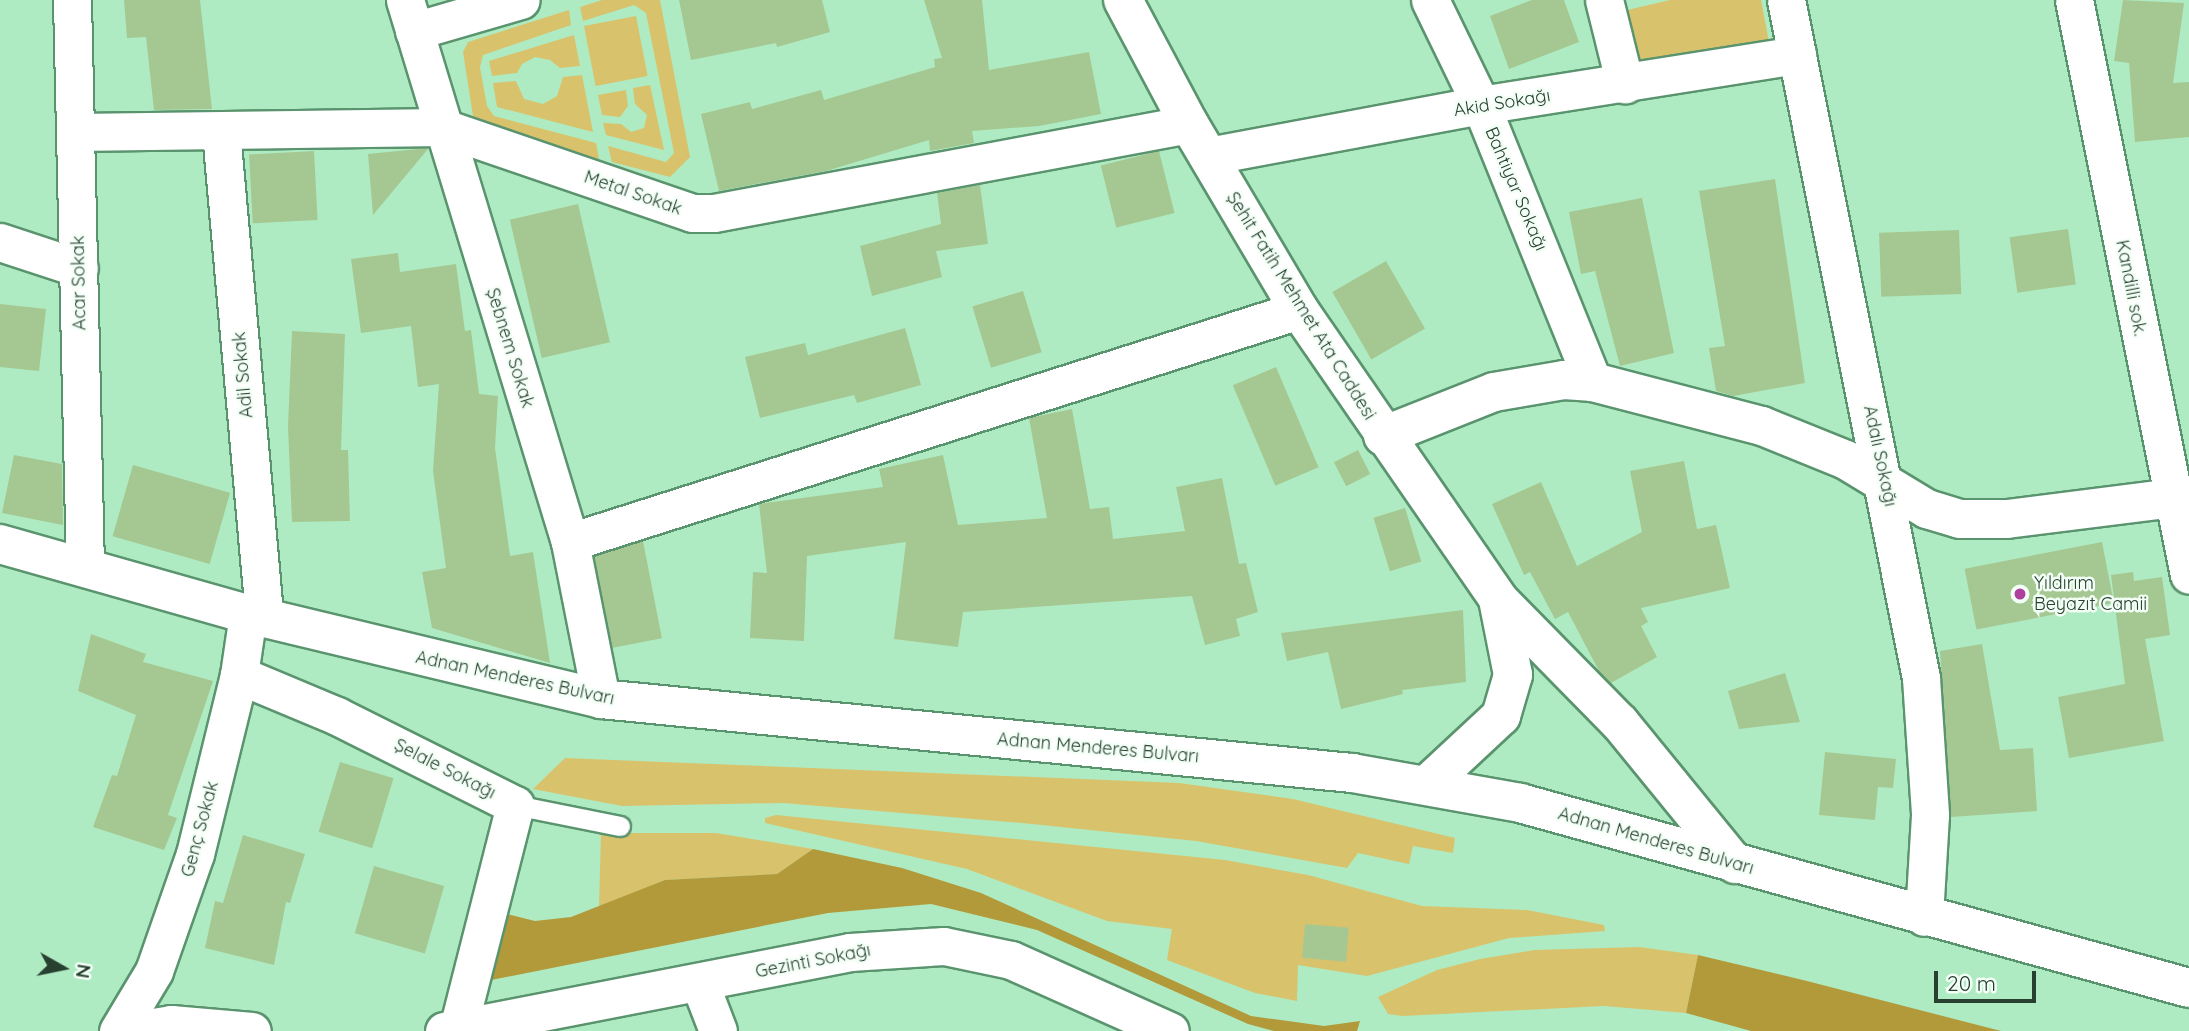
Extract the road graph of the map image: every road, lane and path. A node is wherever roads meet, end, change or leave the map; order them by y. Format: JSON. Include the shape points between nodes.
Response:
{"nodes":[{"id":1,"x":72,"y":0,"type":"edge"},
{"id":2,"x":522,"y":0,"type":"edge"},
{"id":3,"x":1123,"y":0,"type":"edge"},
{"id":4,"x":1430,"y":0,"type":"edge"},
{"id":5,"x":1604,"y":0,"type":"edge"},
{"id":6,"x":1786,"y":0,"type":"edge"},
{"id":7,"x":2074,"y":0,"type":"edge"},
{"id":8,"x":409,"y":16,"type":"edge"},
{"id":9,"x":1797,"y":55,"type":"junction"},
{"id":10,"x":1625,"y":84,"type":"junction"},
{"id":11,"x":1480,"y":105,"type":"junction"},
{"id":12,"x":1189,"y":124,"type":"junction"},
{"id":13,"x":441,"y":127,"type":"junction"},
{"id":14,"x":76,"y":132,"type":"junction"},
{"id":15,"x":221,"y":132,"type":"junction"},
{"id":16,"x":1208,"y":156,"type":"junction"},
{"id":17,"x":0,"y":242,"type":"edge"},
{"id":18,"x":79,"y":268,"type":"junction"},
{"id":19,"x":1299,"y":310,"type":"junction"},
{"id":20,"x":1593,"y":382,"type":"junction"},
{"id":21,"x":1383,"y":436,"type":"junction"},
{"id":22,"x":1887,"y":487,"type":"junction"},
{"id":23,"x":2181,"y":497,"type":"edge"},
{"id":24,"x":570,"y":542,"type":"junction"},
{"id":25,"x":0,"y":544,"type":"edge"},
{"id":26,"x":85,"y":567,"type":"junction"},
{"id":27,"x":2189,"y":575,"type":"edge"},
{"id":28,"x":1498,"y":599,"type":"junction"},
{"id":29,"x":256,"y":616,"type":"junction"},
{"id":30,"x":239,"y":675,"type":"junction"},
{"id":31,"x":601,"y":699,"type":"junction"},
{"id":32,"x":1427,"y":784,"type":"junction"},
{"id":33,"x":515,"y":805,"type":"junction"},
{"id":34,"x":620,"y":826,"type":"dead end"},
{"id":35,"x":1735,"y":864,"type":"junction"},
{"id":36,"x":1924,"y":917,"type":"junction"},
{"id":37,"x":700,"y":984,"type":"junction"},
{"id":38,"x":2189,"y":988,"type":"edge"},
{"id":39,"x":451,"y":1030,"type":"edge"},
{"id":40,"x":118,"y":1031,"type":"edge"},
{"id":41,"x":130,"y":1031,"type":"edge"},
{"id":42,"x":252,"y":1031,"type":"edge"},
{"id":43,"x":718,"y":1031,"type":"edge"},
{"id":44,"x":1170,"y":1031,"type":"edge"}],
"edges":[{"from":1,"to":14,"type":"street","name":"Acar Sokak"},
{"from":2,"to":8,"type":"street"},
{"from":3,"to":12,"type":"main road","name":"Şehit Fatih Mehmet Ata Caddesi"},
{"from":4,"to":11,"type":"street","name":"Bahtiyar Sokağı"},
{"from":5,"to":10,"type":"street"},
{"from":6,"to":9,"type":"street","name":"Adalı Sokağı"},
{"from":7,"to":23,"type":"street","name":"Kandilli sok."},
{"from":8,"to":13,"type":"street","name":"Şebnem Sokak"},
{"from":9,"to":10,"type":"street","name":"Akid Sokağı"},
{"from":9,"to":22,"type":"street","name":"Adalı Sokağı"},
{"from":10,"to":11,"type":"street","name":"Akid Sokağı"},
{"from":11,"to":16,"type":"street","name":"Akid Sokağı"},
{"from":11,"to":20,"type":"street","name":"Bahtiyar Sokağı"},
{"from":12,"to":13,"type":"street","name":"Metal Sokak","via":[[714,213],[692,213]]},
{"from":12,"to":16,"type":"main road","name":"Şehit Fatih Mehmet Ata Caddesi"},
{"from":13,"to":15,"type":"street","name":"Metal Sokak"},
{"from":13,"to":24,"type":"street","name":"Şebnem Sokak"},
{"from":14,"to":15,"type":"street","name":"Metal Sokak"},
{"from":14,"to":18,"type":"street","name":"Acar Sokak"},
{"from":15,"to":29,"type":"street","name":"Adil Sokak"},
{"from":16,"to":19,"type":"main road","name":"Şehit Fatih Mehmet Ata Caddesi"},
{"from":17,"to":18,"type":"street"},
{"from":18,"to":26,"type":"street","name":"Acar Sokak"},
{"from":19,"to":21,"type":"main road","name":"Şehit Fatih Mehmet Ata Caddesi"},
{"from":19,"to":24,"type":"street"},
{"from":20,"to":21,"type":"main road","via":[[1531,382]]},
{"from":20,"to":22,"type":"main road","via":[[1762,426],[1846,460]]},
{"from":21,"to":28,"type":"main road","name":"Şehit Fatih Mehmet Ata Caddesi"},
{"from":22,"to":23,"type":"main road","via":[[1927,509],[1960,519],[2007,519]]},
{"from":22,"to":36,"type":"street","name":"Adalı Sokağı","via":[[1926,728],[1930,815]]},
{"from":23,"to":27,"type":"street","name":"Kandilli sok."},
{"from":24,"to":31,"type":"street","name":"Şebnem Sokak"},
{"from":25,"to":26,"type":"main road","name":"Adnan Menderes Bulvarı"},
{"from":26,"to":29,"type":"main road","name":"Adnan Menderes Bulvarı"},
{"from":28,"to":32,"type":"main road","name":"Şehit Fatih Mehmet Ata Caddesi","via":[[1513,675],[1501,716]]},
{"from":28,"to":35,"type":"main road","name":"Şehit Fatih Mehmet Ata Caddesi","via":[[1620,723]]},
{"from":29,"to":30,"type":"street","name":"Genç Sokak"},
{"from":29,"to":31,"type":"main road","name":"Adnan Menderes Bulvarı"},
{"from":30,"to":33,"type":"street","name":"Şelale Sokağı","via":[[337,716]]},
{"from":30,"to":40,"type":"street","name":"Genç Sokak","via":[[177,912],[153,971]]},
{"from":31,"to":32,"type":"main road","name":"Adnan Menderes Bulvarı"},
{"from":32,"to":35,"type":"main road","name":"Adnan Menderes Bulvarı","via":[[1584,818]]},
{"from":33,"to":34,"type":"lane"},
{"from":33,"to":39,"type":"street","name":"Şelale Sokağı"},
{"from":35,"to":36,"type":"main road","name":"Adnan Menderes Bulvarı"},
{"from":36,"to":38,"type":"main road","name":"Adnan Menderes Bulvarı"},
{"from":37,"to":39,"type":"street","name":"Gezinti Sokağı"},
{"from":37,"to":43,"type":"street"},
{"from":37,"to":44,"type":"street","name":"Gezinti Sokağı","via":[[894,946],[973,949],[1011,960]]},
{"from":41,"to":42,"type":"street","via":[[171,1024]]}]}
